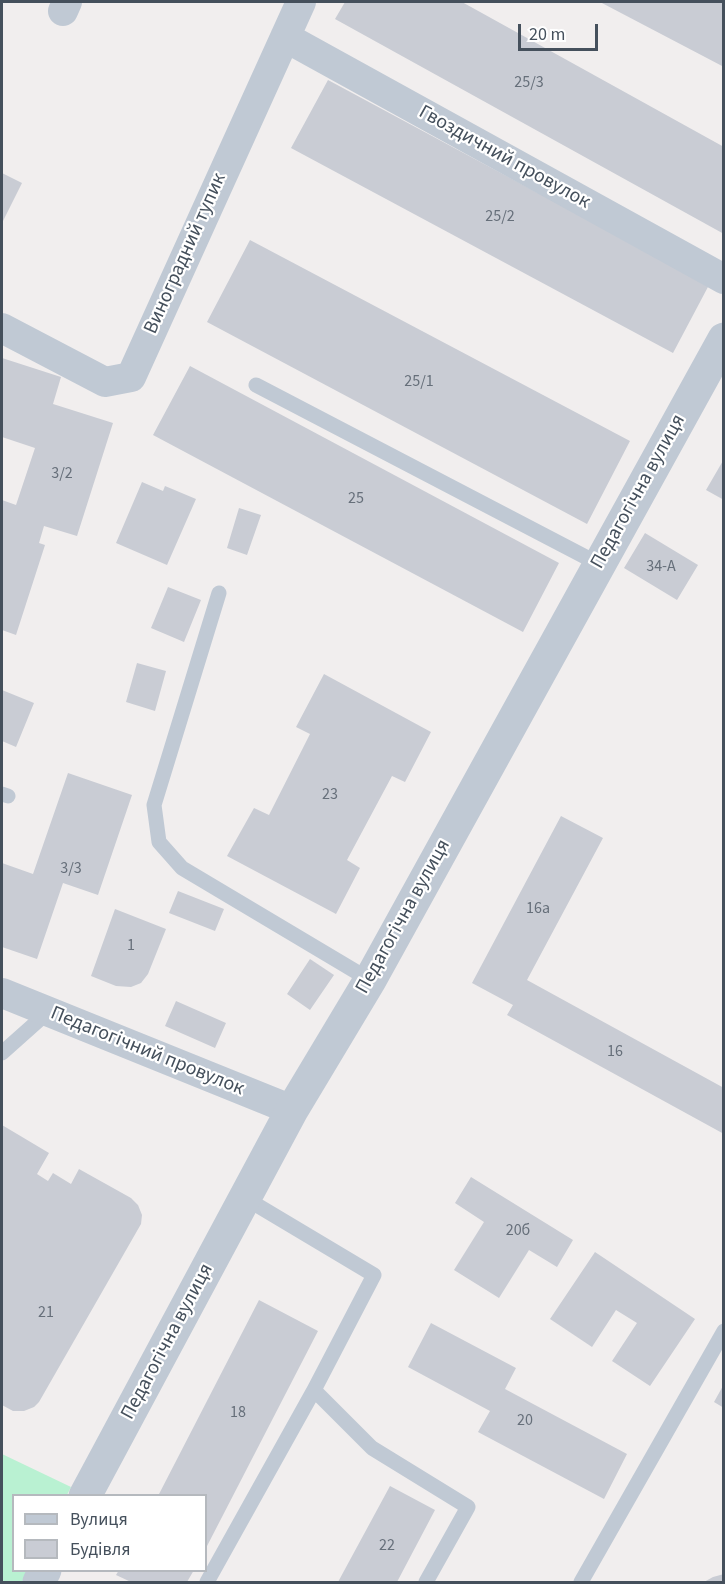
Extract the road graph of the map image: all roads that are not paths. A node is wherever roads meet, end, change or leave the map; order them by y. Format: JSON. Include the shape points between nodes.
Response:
{"nodes":[{"id":1,"x":301,"y":2,"type":"edge"},
{"id":2,"x":285,"y":37,"type":"junction"},
{"id":3,"x":723,"y":279,"type":"edge"},
{"id":4,"x":2,"y":328,"type":"edge"},
{"id":5,"x":723,"y":339,"type":"edge"},
{"id":6,"x":256,"y":385,"type":"dead end"},
{"id":7,"x":599,"y":564,"type":"junction"},
{"id":8,"x":219,"y":593,"type":"dead end"},
{"id":9,"x":370,"y":980,"type":"junction"},
{"id":10,"x":2,"y":993,"type":"edge"},
{"id":11,"x":48,"y":1012,"type":"junction"},
{"id":12,"x":2,"y":1053,"type":"edge"},
{"id":13,"x":292,"y":1110,"type":"junction"},
{"id":14,"x":245,"y":1198,"type":"junction"},
{"id":15,"x":723,"y":1331,"type":"edge"},
{"id":16,"x":314,"y":1390,"type":"junction"},
{"id":17,"x":86,"y":1494,"type":"edge"},
{"id":18,"x":207,"y":1582,"type":"edge"},
{"id":19,"x":426,"y":1582,"type":"edge"},
{"id":20,"x":581,"y":1582,"type":"edge"}],
"edges":[{"from":1,"to":2,"type":"street","name":"Виноградний тупик"},
{"from":2,"to":3,"type":"street","name":"Гвоздичний провулок"},
{"from":2,"to":4,"type":"street","name":"Виноградний тупик","via":[[131,377],[105,382]]},
{"from":5,"to":7,"type":"street","name":"Педагогічна вулиця"},
{"from":6,"to":7,"type":"lane"},
{"from":7,"to":9,"type":"street","name":"Педагогічна вулиця"},
{"from":8,"to":9,"type":"lane","via":[[154,805],[159,842],[182,868]]},
{"from":9,"to":13,"type":"street","name":"Педагогічна вулиця"},
{"from":10,"to":11,"type":"street","name":"Педагогічний провулок"},
{"from":11,"to":12,"type":"lane"},
{"from":11,"to":13,"type":"street","name":"Педагогічний провулок"},
{"from":13,"to":14,"type":"street","name":"Педагогічна вулиця"},
{"from":14,"to":16,"type":"lane","via":[[374,1275]]},
{"from":14,"to":17,"type":"street","name":"Педагогічна вулиця"},
{"from":15,"to":20,"type":"lane"},
{"from":16,"to":18,"type":"lane"},
{"from":16,"to":19,"type":"lane","via":[[372,1448],[468,1507]]}]}
